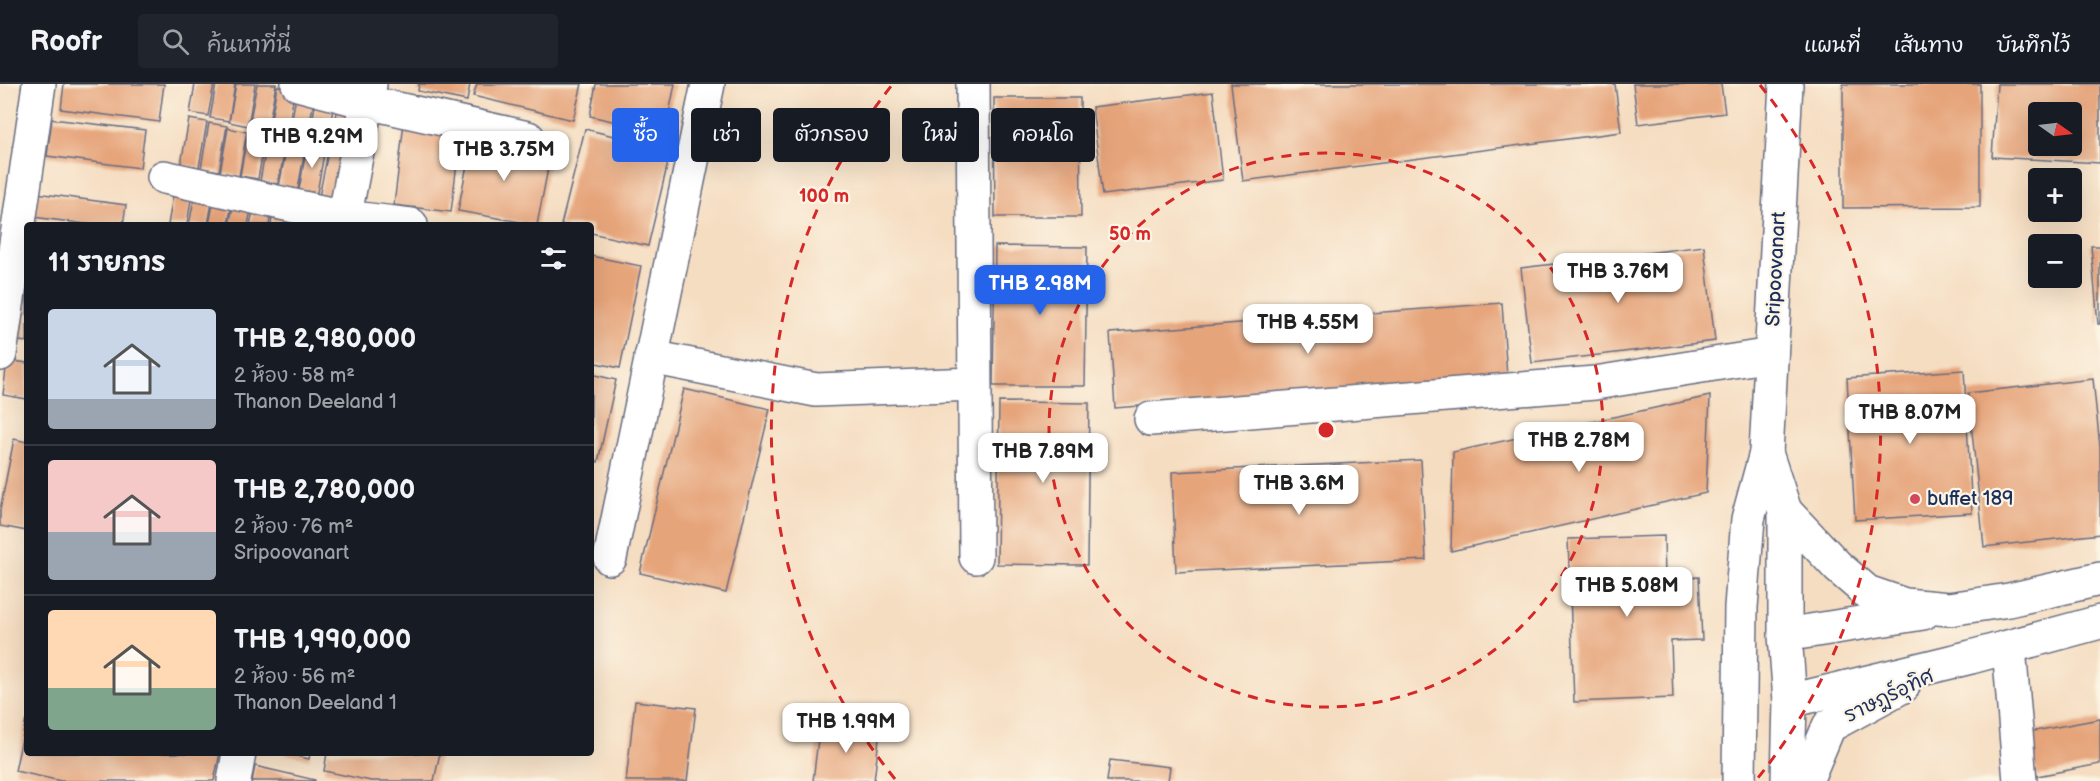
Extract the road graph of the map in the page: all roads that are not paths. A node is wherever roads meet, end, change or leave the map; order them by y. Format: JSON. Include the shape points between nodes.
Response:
{"nodes":[{"id":1,"x":39,"y":84,"type":"edge"},
{"id":2,"x":298,"y":84,"type":"edge"},
{"id":3,"x":708,"y":84,"type":"edge"},
{"id":4,"x":973,"y":84,"type":"edge"},
{"id":5,"x":1786,"y":84,"type":"edge"},
{"id":6,"x":368,"y":93,"type":"edge"},
{"id":7,"x":528,"y":138,"type":"dead end"},
{"id":8,"x":164,"y":177,"type":"dead end"},
{"id":9,"x":343,"y":221,"type":"edge"},
{"id":10,"x":360,"y":222,"type":"edge"},
{"id":11,"x":0,"y":354,"type":"edge"},
{"id":12,"x":1771,"y":355,"type":"junction"},
{"id":13,"x":651,"y":357,"type":"junction"},
{"id":14,"x":974,"y":384,"type":"junction"},
{"id":15,"x":1151,"y":418,"type":"dead end"},
{"id":16,"x":1766,"y":453,"type":"junction"},
{"id":17,"x":1785,"y":511,"type":"junction"},
{"id":18,"x":976,"y":557,"type":"dead end"},
{"id":19,"x":610,"y":558,"type":"dead end"},
{"id":20,"x":2100,"y":579,"type":"edge"},
{"id":21,"x":1956,"y":608,"type":"junction"},
{"id":22,"x":2100,"y":622,"type":"edge"},
{"id":23,"x":1785,"y":635,"type":"junction"},
{"id":24,"x":1741,"y":636,"type":"junction"},
{"id":25,"x":2009,"y":647,"type":"junction"},
{"id":26,"x":1971,"y":657,"type":"junction"},
{"id":27,"x":1790,"y":701,"type":"junction"},
{"id":28,"x":1740,"y":707,"type":"junction"},
{"id":29,"x":238,"y":756,"type":"edge"},
{"id":30,"x":234,"y":781,"type":"edge"},
{"id":31,"x":1739,"y":781,"type":"edge"},
{"id":32,"x":1788,"y":781,"type":"edge"},
{"id":33,"x":1806,"y":781,"type":"edge"},
{"id":34,"x":2020,"y":781,"type":"edge"}],
"edges":[{"from":1,"to":11,"type":"street"},
{"from":2,"to":6,"type":"street"},
{"from":3,"to":13,"type":"street"},
{"from":4,"to":14,"type":"street"},
{"from":5,"to":12,"type":"street","name":"Sripoovanart"},
{"from":6,"to":7,"type":"street"},
{"from":6,"to":9,"type":"street"},
{"from":8,"to":9,"type":"street"},
{"from":9,"to":10,"type":"street"},
{"from":12,"to":15,"type":"street","via":[[1596,383]]},
{"from":12,"to":16,"type":"street","name":"Sripoovanart"},
{"from":13,"to":14,"type":"street","via":[[816,390]]},
{"from":13,"to":19,"type":"street"},
{"from":14,"to":18,"type":"street"},
{"from":16,"to":17,"type":"street","name":"Sripoovanart"},
{"from":16,"to":24,"type":"street","name":"Sripoovanart","via":[[1748,519]]},
{"from":17,"to":21,"type":"street","via":[[1867,592],[1905,605]]},
{"from":17,"to":23,"type":"street","name":"Sripoovanart"},
{"from":20,"to":21,"type":"street"},
{"from":21,"to":23,"type":"street"},
{"from":22,"to":25,"type":"street"},
{"from":23,"to":24,"type":"street"},
{"from":23,"to":27,"type":"street","name":"Sripoovanart"},
{"from":24,"to":28,"type":"street","name":"Sripoovanart"},
{"from":25,"to":26,"type":"street"},
{"from":25,"to":34,"type":"street"},
{"from":26,"to":27,"type":"street"},
{"from":26,"to":33,"type":"street","name":"ราษฎร์อุทิศ","via":[[1901,686],[1829,726]]},
{"from":27,"to":28,"type":"street"},
{"from":27,"to":32,"type":"street","name":"Sripoovanart"},
{"from":28,"to":31,"type":"street","name":"Sripoovanart"},
{"from":29,"to":30,"type":"street"}]}
